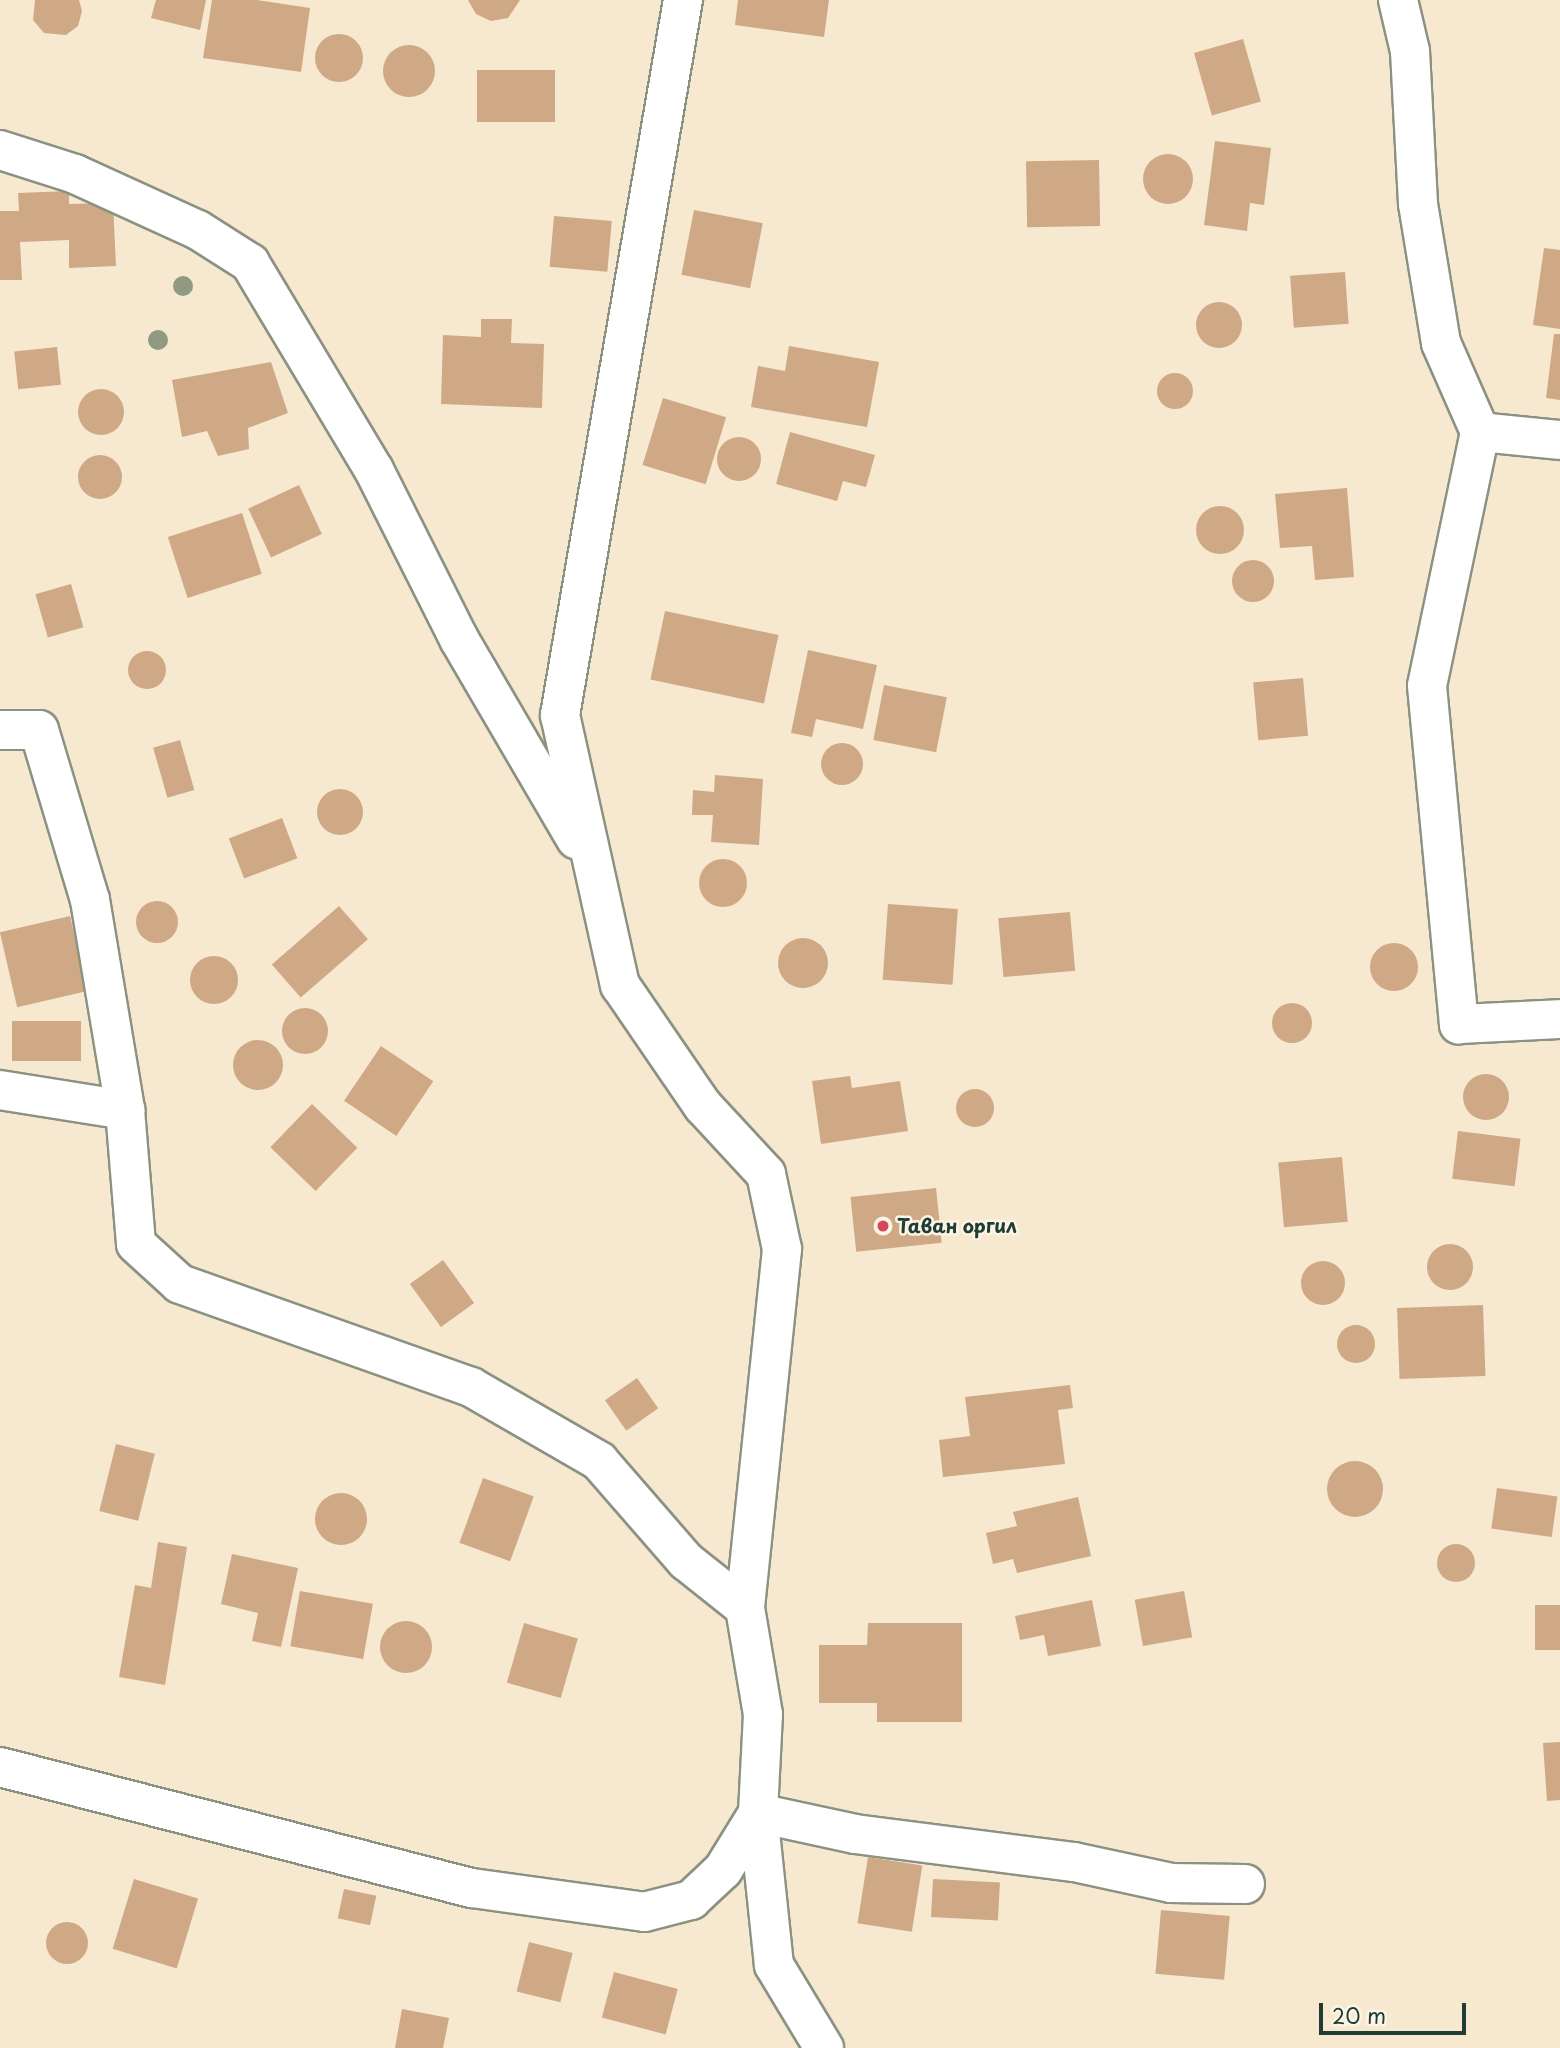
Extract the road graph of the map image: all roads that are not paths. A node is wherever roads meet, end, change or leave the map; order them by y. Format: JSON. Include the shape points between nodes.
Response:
{"nodes":[{"id":1,"x":683,"y":0,"type":"edge"},
{"id":2,"x":1398,"y":0,"type":"edge"},
{"id":3,"x":0,"y":150,"type":"edge"},
{"id":4,"x":1480,"y":432,"type":"junction"},
{"id":5,"x":1560,"y":440,"type":"edge"},
{"id":6,"x":0,"y":730,"type":"edge"},
{"id":7,"x":594,"y":871,"type":"junction"},
{"id":8,"x":1560,"y":1019,"type":"edge"},
{"id":9,"x":0,"y":1090,"type":"edge"},
{"id":10,"x":125,"y":1110,"type":"junction"},
{"id":11,"x":745,"y":1608,"type":"junction"},
{"id":12,"x":0,"y":1767,"type":"edge"},
{"id":13,"x":758,"y":1813,"type":"junction"},
{"id":14,"x":1245,"y":1884,"type":"dead end"},
{"id":15,"x":824,"y":2048,"type":"edge"}],
"edges":[{"from":1,"to":7,"type":"street","via":[[560,715]]},
{"from":2,"to":4,"type":"street","via":[[1410,51],[1418,204],[1441,343]]},
{"from":3,"to":7,"type":"street","via":[[125,196],[198,230],[250,263],[374,470],[459,639]]},
{"from":4,"to":5,"type":"street"},
{"from":4,"to":8,"type":"street","via":[[1427,686],[1459,1024]]},
{"from":6,"to":10,"type":"street","via":[[39,730],[90,900]]},
{"from":7,"to":11,"type":"street","via":[[620,985],[703,1105],[766,1174],[782,1249]]},
{"from":9,"to":10,"type":"street"},
{"from":10,"to":11,"type":"street","via":[[136,1244],[180,1283],[471,1387],[599,1461],[686,1561]]},
{"from":11,"to":13,"type":"street","via":[[763,1714]]},
{"from":12,"to":13,"type":"street","via":[[472,1888],[644,1912],[691,1900],[723,1870]]},
{"from":13,"to":14,"type":"street","via":[[855,1834],[1074,1862],[1171,1883]]},
{"from":13,"to":15,"type":"street","via":[[774,1965]]}]}
